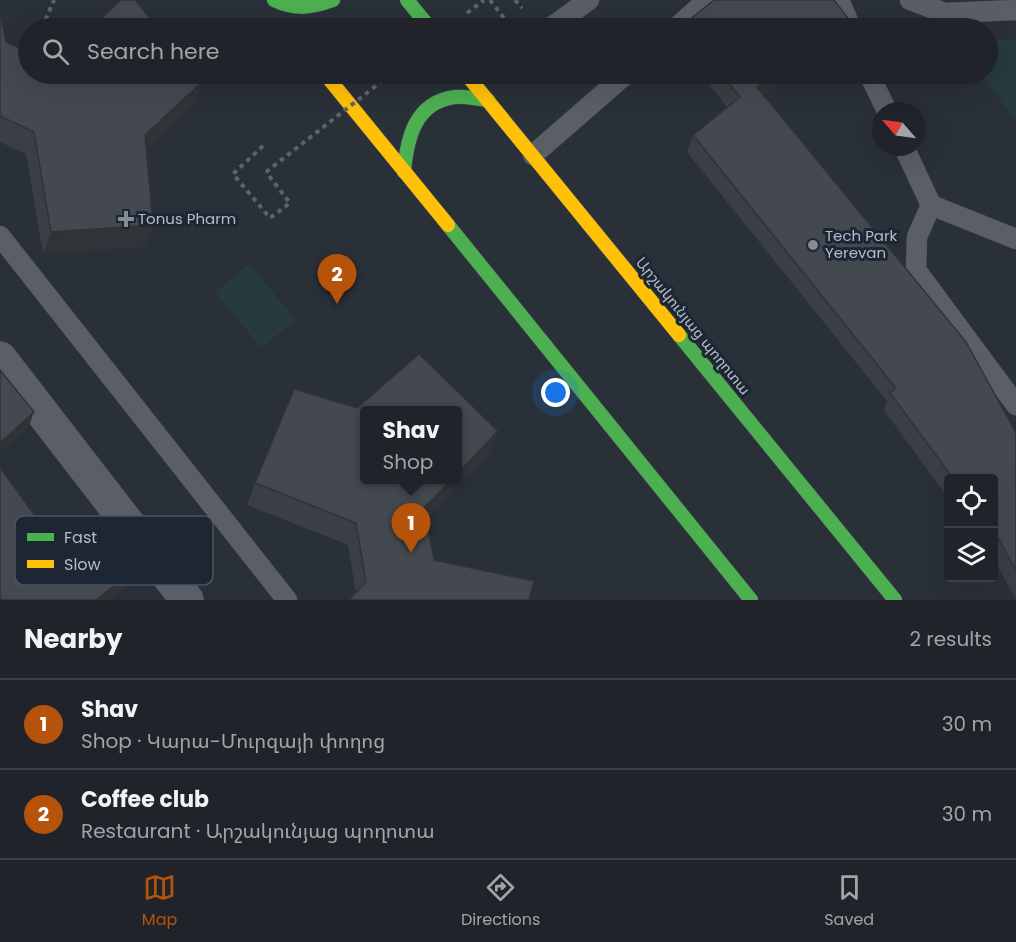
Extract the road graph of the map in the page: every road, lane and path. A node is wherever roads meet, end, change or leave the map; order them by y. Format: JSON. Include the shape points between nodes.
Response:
{"nodes":[{"id":1,"x":54,"y":0,"type":"edge"},
{"id":2,"x":265,"y":0,"type":"edge"},
{"id":3,"x":274,"y":0,"type":"edge"},
{"id":4,"x":333,"y":0,"type":"edge"},
{"id":5,"x":407,"y":0,"type":"edge"},
{"id":6,"x":490,"y":0,"type":"edge"},
{"id":7,"x":515,"y":0,"type":"edge"},
{"id":8,"x":589,"y":0,"type":"edge"},
{"id":9,"x":707,"y":0,"type":"edge"},
{"id":10,"x":839,"y":0,"type":"edge"},
{"id":11,"x":910,"y":0,"type":"edge"},
{"id":12,"x":1016,"y":10,"type":"edge"},
{"id":13,"x":277,"y":14,"type":"dead end"},
{"id":14,"x":527,"y":15,"type":"dead end"},
{"id":15,"x":46,"y":18,"type":"edge"},
{"id":16,"x":422,"y":18,"type":"edge"},
{"id":17,"x":504,"y":18,"type":"edge"},
{"id":18,"x":564,"y":18,"type":"edge"},
{"id":19,"x":687,"y":18,"type":"edge"},
{"id":20,"x":847,"y":18,"type":"edge"},
{"id":21,"x":333,"y":84,"type":"edge"},
{"id":22,"x":378,"y":84,"type":"edge"},
{"id":23,"x":615,"y":84,"type":"edge"},
{"id":24,"x":874,"y":84,"type":"edge"},
{"id":25,"x":477,"y":87,"type":"edge"},
{"id":26,"x":883,"y":102,"type":"edge"},
{"id":27,"x":263,"y":146,"type":"dead end"},
{"id":28,"x":533,"y":155,"type":"junction"},
{"id":29,"x":908,"y":156,"type":"edge"},
{"id":30,"x":404,"y":172,"type":"junction"},
{"id":31,"x":931,"y":206,"type":"junction"},
{"id":32,"x":0,"y":236,"type":"edge"},
{"id":33,"x":1016,"y":238,"type":"edge"},
{"id":34,"x":0,"y":358,"type":"edge"},
{"id":35,"x":1016,"y":405,"type":"edge"},
{"id":36,"x":122,"y":516,"type":"edge"},
{"id":37,"x":175,"y":585,"type":"edge"},
{"id":38,"x":187,"y":600,"type":"edge"},
{"id":39,"x":287,"y":600,"type":"edge"},
{"id":40,"x":751,"y":600,"type":"edge"},
{"id":41,"x":895,"y":600,"type":"edge"}],
"edges":[{"from":1,"to":15,"type":"path"},
{"from":2,"to":13,"type":"main road"},
{"from":3,"to":4,"type":"main road","via":[[285,6],[311,9]]},
{"from":5,"to":16,"type":"main road"},
{"from":6,"to":17,"type":"path"},
{"from":7,"to":14,"type":"path"},
{"from":8,"to":18,"type":"lane"},
{"from":9,"to":19,"type":"lane"},
{"from":10,"to":20,"type":"lane"},
{"from":11,"to":12,"type":"lane","via":[[945,13]]},
{"from":21,"to":30,"type":"main road"},
{"from":22,"to":27,"type":"path","bridge":true,"via":[[266,172],[290,203],[270,218],[233,174]]},
{"from":23,"to":28,"type":"lane"},
{"from":24,"to":26,"type":"lane"},
{"from":25,"to":28,"type":"main road","name":"Արշակունյաց պողոտա"},
{"from":25,"to":30,"type":"main road","via":[[440,101],[413,123],[406,142]]},
{"from":28,"to":41,"type":"main road","name":"Արշակունյաց պողոտա"},
{"from":29,"to":31,"type":"lane"},
{"from":30,"to":40,"type":"main road"},
{"from":31,"to":33,"type":"lane"},
{"from":31,"to":35,"type":"lane","via":[[917,237],[916,270]]},
{"from":32,"to":39,"type":"lane"},
{"from":34,"to":36,"type":"street"},
{"from":37,"to":38,"type":"street"}]}
